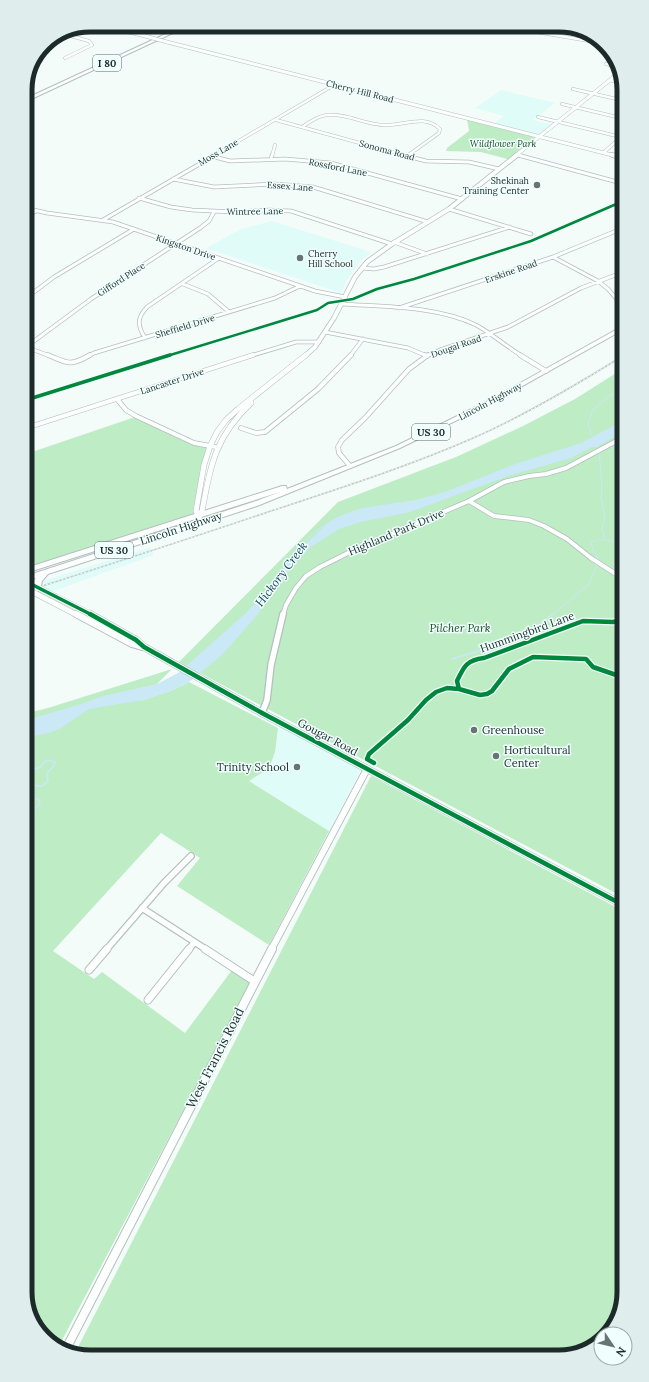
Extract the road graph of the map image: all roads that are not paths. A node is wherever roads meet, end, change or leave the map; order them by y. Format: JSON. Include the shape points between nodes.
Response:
{"nodes":[{"id":1,"x":129,"y":32,"type":"edge"},
{"id":2,"x":169,"y":32,"type":"edge"},
{"id":3,"x":173,"y":32,"type":"edge"},
{"id":4,"x":532,"y":32,"type":"edge"},
{"id":5,"x":69,"y":36,"type":"edge"},
{"id":6,"x":590,"y":41,"type":"edge"},
{"id":7,"x":65,"y":58,"type":"dead end"},
{"id":8,"x":606,"y":64,"type":"dead end"},
{"id":9,"x":611,"y":65,"type":"edge"},
{"id":10,"x":615,"y":76,"type":"edge"},
{"id":11,"x":610,"y":80,"type":"junction"},
{"id":12,"x":616,"y":82,"type":"edge"},
{"id":13,"x":334,"y":85,"type":"junction"},
{"id":14,"x":573,"y":89,"type":"dead end"},
{"id":15,"x":593,"y":94,"type":"junction"},
{"id":16,"x":32,"y":97,"type":"edge"},
{"id":17,"x":32,"y":97,"type":"edge"},
{"id":18,"x":617,"y":99,"type":"edge"},
{"id":19,"x":562,"y":104,"type":"dead end"},
{"id":20,"x":576,"y":107,"type":"junction"},
{"id":21,"x":538,"y":116,"type":"dead end"},
{"id":22,"x":617,"y":117,"type":"edge"},
{"id":23,"x":276,"y":120,"type":"junction"},
{"id":24,"x":559,"y":122,"type":"junction"},
{"id":25,"x":302,"y":127,"type":"junction"},
{"id":26,"x":617,"y":136,"type":"edge"},
{"id":27,"x":540,"y":137,"type":"junction"},
{"id":28,"x":617,"y":141,"type":"edge"},
{"id":29,"x":274,"y":145,"type":"dead end"},
{"id":30,"x":603,"y":153,"type":"junction"},
{"id":31,"x":518,"y":155,"type":"junction"},
{"id":32,"x":211,"y":156,"type":"junction"},
{"id":33,"x":407,"y":156,"type":"junction"},
{"id":34,"x":617,"y":157,"type":"edge"},
{"id":35,"x":271,"y":159,"type":"junction"},
{"id":36,"x":499,"y":169,"type":"junction"},
{"id":37,"x":173,"y":178,"type":"junction"},
{"id":38,"x":617,"y":182,"type":"edge"},
{"id":39,"x":139,"y":198,"type":"junction"},
{"id":40,"x":462,"y":199,"type":"junction"},
{"id":41,"x":450,"y":209,"type":"junction"},
{"id":42,"x":32,"y":210,"type":"edge"},
{"id":43,"x":36,"y":211,"type":"junction"},
{"id":44,"x":214,"y":212,"type":"junction"},
{"id":45,"x":32,"y":214,"type":"edge"},
{"id":46,"x":102,"y":220,"type":"junction"},
{"id":47,"x":428,"y":222,"type":"junction"},
{"id":48,"x":510,"y":227,"type":"junction"},
{"id":49,"x":134,"y":229,"type":"junction"},
{"id":50,"x":617,"y":231,"type":"edge"},
{"id":51,"x":530,"y":234,"type":"dead end"},
{"id":52,"x":177,"y":243,"type":"junction"},
{"id":53,"x":393,"y":243,"type":"junction"},
{"id":54,"x":427,"y":254,"type":"junction"},
{"id":55,"x":553,"y":257,"type":"junction"},
{"id":56,"x":219,"y":258,"type":"junction"},
{"id":57,"x":362,"y":268,"type":"junction"},
{"id":58,"x":617,"y":274,"type":"edge"},
{"id":59,"x":598,"y":281,"type":"junction"},
{"id":60,"x":183,"y":284,"type":"junction"},
{"id":61,"x":300,"y":286,"type":"junction"},
{"id":62,"x":32,"y":293,"type":"edge"},
{"id":63,"x":345,"y":297,"type":"junction"},
{"id":64,"x":617,"y":299,"type":"edge"},
{"id":65,"x":342,"y":304,"type":"junction"},
{"id":66,"x":399,"y":308,"type":"junction"},
{"id":67,"x":229,"y":312,"type":"junction"},
{"id":68,"x":617,"y":331,"type":"edge"},
{"id":69,"x":325,"y":332,"type":"junction"},
{"id":70,"x":489,"y":334,"type":"junction"},
{"id":71,"x":145,"y":338,"type":"junction"},
{"id":72,"x":363,"y":339,"type":"junction"},
{"id":73,"x":319,"y":342,"type":"junction"},
{"id":74,"x":32,"y":343,"type":"edge"},
{"id":75,"x":32,"y":349,"type":"edge"},
{"id":76,"x":427,"y":356,"type":"junction"},
{"id":77,"x":546,"y":371,"type":"junction"},
{"id":78,"x":268,"y":387,"type":"junction"},
{"id":79,"x":117,"y":399,"type":"junction"},
{"id":80,"x":32,"y":426,"type":"edge"},
{"id":81,"x":242,"y":428,"type":"dead end"},
{"id":82,"x":617,"y":441,"type":"edge"},
{"id":83,"x":210,"y":446,"type":"junction"},
{"id":84,"x":216,"y":448,"type":"junction"},
{"id":85,"x":350,"y":466,"type":"junction"},
{"id":86,"x":469,"y":501,"type":"junction"},
{"id":87,"x":200,"y":518,"type":"junction"},
{"id":88,"x":32,"y":569,"type":"edge"},
{"id":89,"x":52,"y":570,"type":"junction"},
{"id":90,"x":617,"y":575,"type":"edge"},
{"id":91,"x":32,"y":576,"type":"edge"},
{"id":92,"x":32,"y":585,"type":"edge"},
{"id":93,"x":37,"y":588,"type":"junction"},
{"id":94,"x":32,"y":592,"type":"edge"},
{"id":95,"x":144,"y":647,"type":"junction"},
{"id":96,"x":262,"y":712,"type":"junction"},
{"id":97,"x":367,"y":769,"type":"junction"},
{"id":98,"x":191,"y":856,"type":"dead end"},
{"id":99,"x":617,"y":902,"type":"edge"},
{"id":100,"x":142,"y":908,"type":"junction"},
{"id":101,"x":194,"y":943,"type":"junction"},
{"id":102,"x":89,"y":970,"type":"dead end"},
{"id":103,"x":254,"y":981,"type":"junction"},
{"id":104,"x":148,"y":1000,"type":"dead end"},
{"id":105,"x":68,"y":1345,"type":"edge"}],
"edges":[{"from":1,"to":13,"type":"street","name":"Cherry Hill Road","bridge":true},
{"from":2,"to":16,"type":"highway","number":"I 80"},
{"from":3,"to":17,"type":"highway","number":"I 80"},
{"from":4,"to":6,"type":"street"},
{"from":5,"to":7,"type":"street","via":[[89,41],[92,45]]},
{"from":8,"to":9,"type":"street"},
{"from":10,"to":11,"type":"street"},
{"from":11,"to":12,"type":"street"},
{"from":11,"to":15,"type":"street"},
{"from":13,"to":23,"type":"street","name":"Moss Lane"},
{"from":13,"to":27,"type":"street","name":"Cherry Hill Road"},
{"from":14,"to":15,"type":"street"},
{"from":15,"to":18,"type":"street"},
{"from":15,"to":20,"type":"street"},
{"from":19,"to":20,"type":"street"},
{"from":20,"to":22,"type":"street"},
{"from":20,"to":24,"type":"street"},
{"from":21,"to":24,"type":"street"},
{"from":23,"to":25,"type":"street","name":"Sonoma Road"},
{"from":23,"to":32,"type":"street","name":"Moss Lane"},
{"from":24,"to":26,"type":"street"},
{"from":24,"to":27,"type":"street"},
{"from":25,"to":33,"type":"street","name":"Sonoma Road"},
{"from":25,"to":33,"type":"street","via":[[320,116],[333,115],[382,125],[417,121],[439,127],[439,133]]},
{"from":27,"to":30,"type":"street","name":"Cherry Hill Road"},
{"from":27,"to":31,"type":"street"},
{"from":28,"to":30,"type":"street"},
{"from":29,"to":35,"type":"street"},
{"from":30,"to":34,"type":"street","name":"Cherry Hill Road"},
{"from":31,"to":36,"type":"street"},
{"from":31,"to":38,"type":"street"},
{"from":32,"to":35,"type":"street","name":"Rossford Lane","via":[[230,161]]},
{"from":32,"to":37,"type":"street","name":"Moss Lane"},
{"from":33,"to":36,"type":"street","name":"Sonoma Road","via":[[432,162],[469,162]]},
{"from":35,"to":40,"type":"street","name":"Rossford Lane","via":[[345,166]]},
{"from":36,"to":40,"type":"street"},
{"from":37,"to":39,"type":"street","name":"Moss Lane"},
{"from":37,"to":47,"type":"street","name":"Essex Lane","via":[[214,187],[275,184],[312,187]]},
{"from":39,"to":44,"type":"street","name":"Wintree Lane","via":[[171,207]]},
{"from":39,"to":46,"type":"street","name":"Moss Lane"},
{"from":40,"to":41,"type":"street"},
{"from":41,"to":47,"type":"street"},
{"from":41,"to":48,"type":"street"},
{"from":42,"to":43,"type":"street","name":"Kingston Drive"},
{"from":43,"to":45,"type":"street"},
{"from":43,"to":46,"type":"street","name":"Kingston Drive"},
{"from":44,"to":52,"type":"street","name":"Gifford Place","via":[[205,225]]},
{"from":44,"to":53,"type":"street","name":"Wintree Lane","via":[[291,211]]},
{"from":46,"to":49,"type":"street","name":"Kingston Drive"},
{"from":47,"to":53,"type":"street"},
{"from":48,"to":51,"type":"street"},
{"from":48,"to":54,"type":"street"},
{"from":49,"to":52,"type":"street","name":"Kingston Drive"},
{"from":49,"to":62,"type":"street"},
{"from":50,"to":55,"type":"street","name":"Erskine Road"},
{"from":52,"to":56,"type":"street","name":"Kingston Drive"},
{"from":52,"to":74,"type":"street","name":"Gifford Place","via":[[91,298]]},
{"from":53,"to":54,"type":"street","name":"Wintree Lane"},
{"from":53,"to":57,"type":"street"},
{"from":54,"to":57,"type":"street","via":[[384,267]]},
{"from":55,"to":59,"type":"street"},
{"from":55,"to":66,"type":"street","name":"Erskine Road"},
{"from":56,"to":60,"type":"street"},
{"from":56,"to":61,"type":"street","name":"Kingston Drive"},
{"from":57,"to":63,"type":"street"},
{"from":58,"to":59,"type":"street","name":"Dougal Road"},
{"from":59,"to":64,"type":"street"},
{"from":59,"to":70,"type":"street","name":"Dougal Road","via":[[508,327]]},
{"from":60,"to":67,"type":"street","via":[[208,294]]},
{"from":60,"to":71,"type":"street","via":[[141,313],[138,323]]},
{"from":61,"to":63,"type":"street","name":"Kingston Drive"},
{"from":61,"to":67,"type":"street","name":"Sheffield Drive","via":[[275,298]]},
{"from":63,"to":65,"type":"street"},
{"from":65,"to":66,"type":"street"},
{"from":65,"to":69,"type":"street"},
{"from":66,"to":70,"type":"street","via":[[453,316]]},
{"from":67,"to":71,"type":"street","name":"Sheffield Drive"},
{"from":68,"to":77,"type":"main road","name":"Lincoln Highway","number":"US 30"},
{"from":69,"to":72,"type":"street"},
{"from":69,"to":73,"type":"street"},
{"from":70,"to":76,"type":"street","name":"Dougal Road"},
{"from":70,"to":77,"type":"street"},
{"from":71,"to":75,"type":"street","name":"Sheffield Drive","via":[[94,353],[70,364]]},
{"from":72,"to":76,"type":"street","via":[[408,348]]},
{"from":72,"to":81,"type":"street","via":[[336,372],[265,432],[254,434]]},
{"from":73,"to":78,"type":"street"},
{"from":73,"to":79,"type":"street","name":"Lancaster Drive","via":[[288,344]]},
{"from":76,"to":85,"type":"street","name":"Dougal Road","via":[[409,369],[342,440],[338,447],[339,453]]},
{"from":77,"to":85,"type":"main road","name":"Lincoln Highway","number":"US 30","via":[[440,428]]},
{"from":78,"to":83,"type":"street","via":[[232,414]]},
{"from":78,"to":84,"type":"street","via":[[232,422]]},
{"from":79,"to":80,"type":"street","name":"Lancaster Drive"},
{"from":79,"to":83,"type":"street","via":[[126,410],[136,416],[194,443]]},
{"from":82,"to":86,"type":"street","name":"Highland Park Drive","via":[[566,468],[504,482]]},
{"from":83,"to":84,"type":"street"},
{"from":83,"to":87,"type":"street","via":[[196,511]]},
{"from":84,"to":87,"type":"street"},
{"from":85,"to":87,"type":"main road","name":"Lincoln Highway","number":"US 30","via":[[274,497]]},
{"from":86,"to":90,"type":"street","via":[[494,516],[529,520],[544,526]]},
{"from":86,"to":96,"type":"street","name":"Highland Park Drive","via":[[354,550],[306,576],[286,605],[271,665],[267,700]]},
{"from":87,"to":88,"type":"main road","name":"Lincoln Highway","number":"US 30"},
{"from":87,"to":89,"type":"main road","name":"Lincoln Highway","number":"US 30"},
{"from":89,"to":91,"type":"main road","name":"Lincoln Highway","number":"US 30"},
{"from":89,"to":93,"type":"main road","via":[[38,580]]},
{"from":92,"to":93,"type":"street","name":"Gougar Road"},
{"from":93,"to":95,"type":"street","name":"Gougar Road","via":[[130,636]]},
{"from":94,"to":95,"type":"street","name":"Gougar Road","via":[[132,644]]},
{"from":95,"to":96,"type":"street","name":"Gougar Road"},
{"from":96,"to":97,"type":"street","name":"Gougar Road"},
{"from":97,"to":99,"type":"street","name":"Gougar Road"},
{"from":97,"to":103,"type":"street","name":"West Francis Road"},
{"from":98,"to":100,"type":"street"},
{"from":100,"to":101,"type":"street"},
{"from":100,"to":102,"type":"street"},
{"from":101,"to":103,"type":"street"},
{"from":101,"to":104,"type":"street"},
{"from":103,"to":105,"type":"street","name":"West Francis Road"}]}
